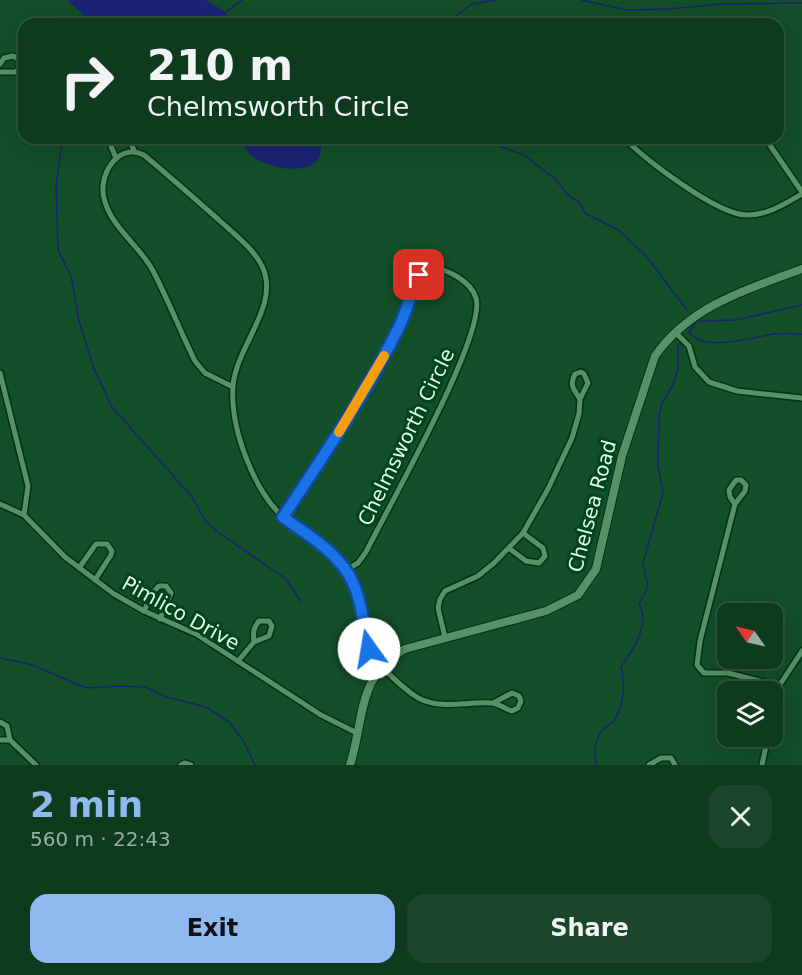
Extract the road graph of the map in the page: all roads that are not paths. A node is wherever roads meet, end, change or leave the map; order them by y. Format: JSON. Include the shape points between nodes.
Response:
{"nodes":[{"id":1,"x":18,"y":59,"type":"edge"},
{"id":2,"x":0,"y":64,"type":"edge"},
{"id":3,"x":18,"y":69,"type":"edge"},
{"id":4,"x":0,"y":72,"type":"edge"},
{"id":5,"x":112,"y":144,"type":"edge"},
{"id":6,"x":131,"y":144,"type":"edge"},
{"id":7,"x":630,"y":144,"type":"edge"},
{"id":8,"x":769,"y":144,"type":"edge"},
{"id":9,"x":134,"y":150,"type":"junction"},
{"id":10,"x":116,"y":158,"type":"junction"},
{"id":11,"x":802,"y":193,"type":"edge"},
{"id":12,"x":802,"y":269,"type":"edge"},
{"id":13,"x":675,"y":331,"type":"junction"},
{"id":14,"x":0,"y":373,"type":"edge"},
{"id":15,"x":233,"y":387,"type":"junction"},
{"id":16,"x":1,"y":388,"type":"edge"},
{"id":17,"x":802,"y":398,"type":"edge"},
{"id":18,"x":580,"y":399,"type":"junction"},
{"id":19,"x":0,"y":504,"type":"edge"},
{"id":20,"x":735,"y":504,"type":"dead end"},
{"id":21,"x":24,"y":515,"type":"junction"},
{"id":22,"x":283,"y":517,"type":"junction"},
{"id":23,"x":523,"y":533,"type":"junction"},
{"id":24,"x":510,"y":549,"type":"junction"},
{"id":25,"x":79,"y":568,"type":"junction"},
{"id":26,"x":346,"y":570,"type":"junction"},
{"id":27,"x":95,"y":580,"type":"junction"},
{"id":28,"x":144,"y":611,"type":"junction"},
{"id":29,"x":160,"y":619,"type":"junction"},
{"id":30,"x":445,"y":637,"type":"junction"},
{"id":31,"x":254,"y":642,"type":"dead end"},
{"id":32,"x":802,"y":651,"type":"edge"},
{"id":33,"x":238,"y":661,"type":"junction"},
{"id":34,"x":381,"y":666,"type":"junction"},
{"id":35,"x":759,"y":681,"type":"edge"},
{"id":36,"x":782,"y":681,"type":"edge"},
{"id":37,"x":493,"y":703,"type":"junction"},
{"id":38,"x":0,"y":722,"type":"edge"},
{"id":39,"x":357,"y":733,"type":"junction"},
{"id":40,"x":0,"y":740,"type":"edge"},
{"id":41,"x":10,"y":740,"type":"junction"},
{"id":42,"x":766,"y":747,"type":"edge"},
{"id":43,"x":36,"y":765,"type":"edge"},
{"id":44,"x":181,"y":765,"type":"edge"},
{"id":45,"x":191,"y":765,"type":"edge"},
{"id":46,"x":350,"y":765,"type":"edge"},
{"id":47,"x":649,"y":765,"type":"edge"},
{"id":48,"x":675,"y":765,"type":"edge"},
{"id":49,"x":762,"y":765,"type":"edge"}],
"edges":[{"from":1,"to":2,"type":"street","via":[[4,58]]},
{"from":3,"to":4,"type":"street"},
{"from":5,"to":10,"type":"street"},
{"from":6,"to":9,"type":"street"},
{"from":7,"to":11,"type":"street","via":[[726,211],[744,216],[762,214]]},
{"from":8,"to":11,"type":"street"},
{"from":9,"to":10,"type":"street"},
{"from":9,"to":15,"type":"street","via":[[238,237],[262,267],[266,297],[240,355]]},
{"from":10,"to":15,"type":"street","via":[[106,173],[105,202],[152,270],[195,361],[205,373]]},
{"from":12,"to":13,"type":"street","name":"Chelsea Road","via":[[730,297]]},
{"from":13,"to":17,"type":"street","via":[[689,346],[695,367],[709,382],[770,396]]},
{"from":13,"to":30,"type":"street","name":"Chelsea Road","via":[[650,368],[622,456],[596,569],[588,584],[578,596],[546,611]]},
{"from":14,"to":16,"type":"street"},
{"from":15,"to":22,"type":"street","via":[[234,414],[244,452],[265,494]]},
{"from":16,"to":21,"type":"street","via":[[28,486]]},
{"from":18,"to":18,"type":"street","via":[[588,383],[581,372],[575,374],[571,383]]},
{"from":18,"to":23,"type":"street","via":[[572,438]]},
{"from":19,"to":21,"type":"street","name":"Pimlico Drive"},
{"from":20,"to":35,"type":"street","via":[[697,665],[704,673],[728,673]]},
{"from":21,"to":25,"type":"street","name":"Pimlico Drive"},
{"from":22,"to":26,"type":"street","via":[[323,546]]},
{"from":22,"to":26,"type":"street","name":"Chelmsworth Circle","via":[[378,368],[419,275],[429,267],[450,272],[477,299],[469,340],[438,411],[366,552]]},
{"from":23,"to":24,"type":"street"},
{"from":23,"to":24,"type":"street","via":[[543,548],[542,560],[531,563]]},
{"from":24,"to":30,"type":"street","via":[[478,576],[445,591],[438,608]]},
{"from":25,"to":27,"type":"street","name":"Pimlico Drive"},
{"from":25,"to":27,"type":"street","via":[[96,544],[107,544],[111,555]]},
{"from":26,"to":34,"type":"street","via":[[354,585],[369,649]]},
{"from":27,"to":28,"type":"street","name":"Pimlico Drive"},
{"from":28,"to":29,"type":"street","name":"Pimlico Drive"},
{"from":28,"to":29,"type":"street","via":[[153,592],[166,586],[171,593]]},
{"from":29,"to":33,"type":"street","name":"Pimlico Drive","via":[[196,634]]},
{"from":30,"to":34,"type":"street","name":"Chelsea Road","via":[[405,649]]},
{"from":31,"to":33,"type":"street"},
{"from":32,"to":36,"type":"street"},
{"from":33,"to":39,"type":"street","name":"Pimlico Drive","via":[[321,716]]},
{"from":34,"to":37,"type":"street","via":[[413,695],[428,702]]},
{"from":34,"to":39,"type":"street","name":"Chelsea Road","via":[[361,710]]},
{"from":37,"to":37,"type":"street","via":[[512,711],[521,701],[512,693]]},
{"from":38,"to":41,"type":"street","via":[[7,726]]},
{"from":39,"to":46,"type":"street","name":"Chelsea Road"},
{"from":40,"to":41,"type":"street"},
{"from":41,"to":43,"type":"street"},
{"from":42,"to":49,"type":"street"},
{"from":44,"to":45,"type":"street"},
{"from":47,"to":48,"type":"street","via":[[661,758],[671,758]]}]}
